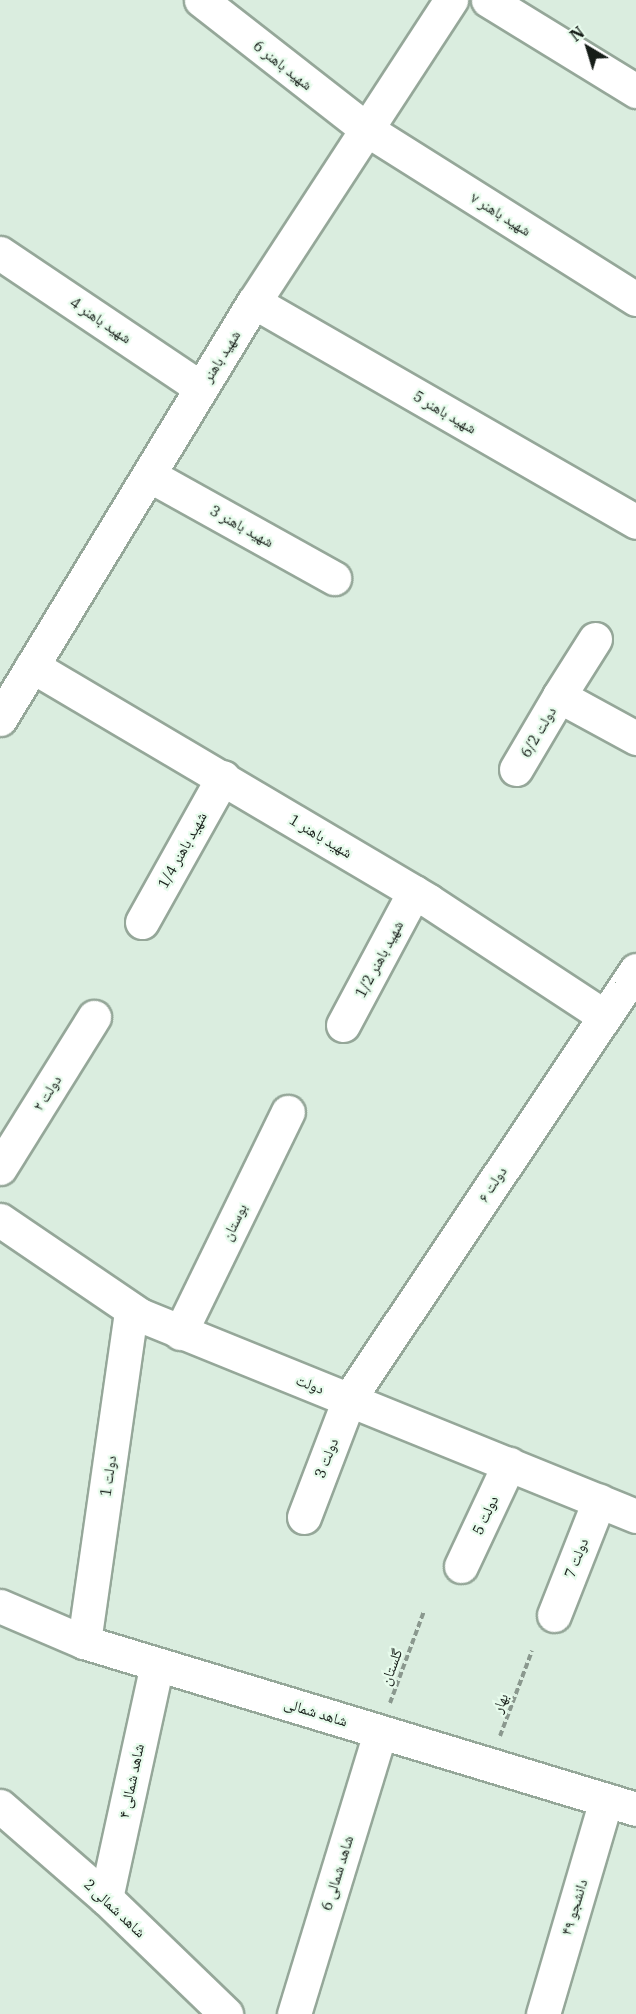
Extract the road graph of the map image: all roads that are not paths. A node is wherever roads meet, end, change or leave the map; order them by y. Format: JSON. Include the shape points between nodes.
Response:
{"nodes":[{"id":1,"x":201,"y":0,"type":"edge"},
{"id":2,"x":451,"y":0,"type":"edge"},
{"id":3,"x":488,"y":0,"type":"edge"},
{"id":4,"x":636,"y":92,"type":"edge"},
{"id":5,"x":366,"y":129,"type":"junction"},
{"id":6,"x":0,"y":253,"type":"edge"},
{"id":7,"x":636,"y":299,"type":"edge"},
{"id":8,"x":254,"y":302,"type":"junction"},
{"id":9,"x":201,"y":388,"type":"junction"},
{"id":10,"x":149,"y":475,"type":"junction"},
{"id":11,"x":636,"y":522,"type":"edge"},
{"id":12,"x":334,"y":578,"type":"dead end"},
{"id":13,"x":595,"y":639,"type":"dead end"},
{"id":14,"x":33,"y":666,"type":"junction"},
{"id":15,"x":559,"y":696,"type":"junction"},
{"id":16,"x":1,"y":714,"type":"edge"},
{"id":17,"x":636,"y":738,"type":"edge"},
{"id":18,"x":516,"y":769,"type":"dead end"},
{"id":19,"x":223,"y":777,"type":"junction"},
{"id":20,"x":414,"y":892,"type":"junction"},
{"id":21,"x":142,"y":922,"type":"dead end"},
{"id":22,"x":636,"y":970,"type":"edge"},
{"id":23,"x":604,"y":1016,"type":"junction"},
{"id":24,"x":94,"y":1017,"type":"dead end"},
{"id":25,"x":343,"y":1025,"type":"dead end"},
{"id":26,"x":288,"y":1112,"type":"dead end"},
{"id":27,"x":0,"y":1168,"type":"edge"},
{"id":28,"x":0,"y":1220,"type":"edge"},
{"id":29,"x":131,"y":1310,"type":"junction"},
{"id":30,"x":180,"y":1333,"type":"junction"},
{"id":31,"x":349,"y":1399,"type":"junction"},
{"id":32,"x":509,"y":1464,"type":"junction"},
{"id":33,"x":599,"y":1501,"type":"junction"},
{"id":34,"x":636,"y":1516,"type":"edge"},
{"id":35,"x":304,"y":1518,"type":"dead end"},
{"id":36,"x":461,"y":1566,"type":"dead end"},
{"id":37,"x":0,"y":1606,"type":"edge"},
{"id":38,"x":554,"y":1615,"type":"dead end"},
{"id":39,"x":84,"y":1642,"type":"junction"},
{"id":40,"x":157,"y":1664,"type":"junction"},
{"id":41,"x":380,"y":1732,"type":"junction"},
{"id":42,"x":621,"y":1804,"type":"edge"},
{"id":43,"x":0,"y":1806,"type":"edge"},
{"id":44,"x":106,"y":1898,"type":"junction"},
{"id":45,"x":225,"y":2014,"type":"edge"},
{"id":46,"x":294,"y":2014,"type":"edge"},
{"id":47,"x":543,"y":2014,"type":"edge"}],
"edges":[{"from":1,"to":5,"type":"street","name":"شهید باهنر 6"},
{"from":2,"to":5,"type":"street","name":"شهید باهنر"},
{"from":3,"to":4,"type":"street"},
{"from":5,"to":7,"type":"street","name":"شهید باهنر ۷"},
{"from":5,"to":8,"type":"street","name":"شهید باهنر"},
{"from":6,"to":9,"type":"street","name":"شهید باهنر 4"},
{"from":8,"to":9,"type":"street","name":"شهید باهنر"},
{"from":8,"to":11,"type":"street","name":"شهید باهنر 5"},
{"from":9,"to":10,"type":"street","name":"شهید باهنر"},
{"from":10,"to":12,"type":"street","name":"شهید باهنر 3"},
{"from":10,"to":14,"type":"street","name":"شهید باهنر"},
{"from":13,"to":15,"type":"street","name":"دولت 6/2"},
{"from":14,"to":16,"type":"street","name":"شهید باهنر"},
{"from":14,"to":19,"type":"street","name":"شهید باهنر 1"},
{"from":15,"to":17,"type":"street","name":"دولت 6/2"},
{"from":15,"to":18,"type":"street","name":"دولت 6/2"},
{"from":19,"to":20,"type":"street","name":"شهید باهنر 1"},
{"from":19,"to":21,"type":"street","name":"شهید باهنر 1/4"},
{"from":20,"to":23,"type":"street","name":"شهید باهنر 1"},
{"from":20,"to":25,"type":"street","name":"شهید باهنر 1/2"},
{"from":22,"to":23,"type":"street","name":"دولت ۶"},
{"from":23,"to":31,"type":"street","name":"دولت ۶"},
{"from":24,"to":27,"type":"street","name":"دولت ۲"},
{"from":26,"to":30,"type":"street","name":"بوستان"},
{"from":28,"to":29,"type":"street","name":"دولت"},
{"from":29,"to":30,"type":"street","name":"دولت"},
{"from":29,"to":39,"type":"street","name":"دولت 1"},
{"from":30,"to":31,"type":"street","name":"دولت"},
{"from":31,"to":32,"type":"street","name":"دولت"},
{"from":31,"to":35,"type":"street","name":"دولت 3"},
{"from":32,"to":33,"type":"street","name":"دولت"},
{"from":32,"to":36,"type":"street","name":"دولت 5"},
{"from":33,"to":34,"type":"street","name":"دولت"},
{"from":33,"to":38,"type":"street","name":"دولت 7"},
{"from":37,"to":39,"type":"street","name":"شاهد شمالی"},
{"from":39,"to":40,"type":"street","name":"شاهد شمالی"},
{"from":40,"to":41,"type":"street","name":"شاهد شمالی"},
{"from":40,"to":44,"type":"street","name":"شاهد شمالی ۴"},
{"from":41,"to":42,"type":"street","name":"شاهد شمالی"},
{"from":41,"to":46,"type":"street","name":"شاهد شمالی 6"},
{"from":42,"to":47,"type":"street","name":"دانشجو ۴۹"},
{"from":43,"to":44,"type":"street","name":"شاهد شمالی 2"},
{"from":44,"to":45,"type":"street","name":"شاهد شمالی 2"}]}
